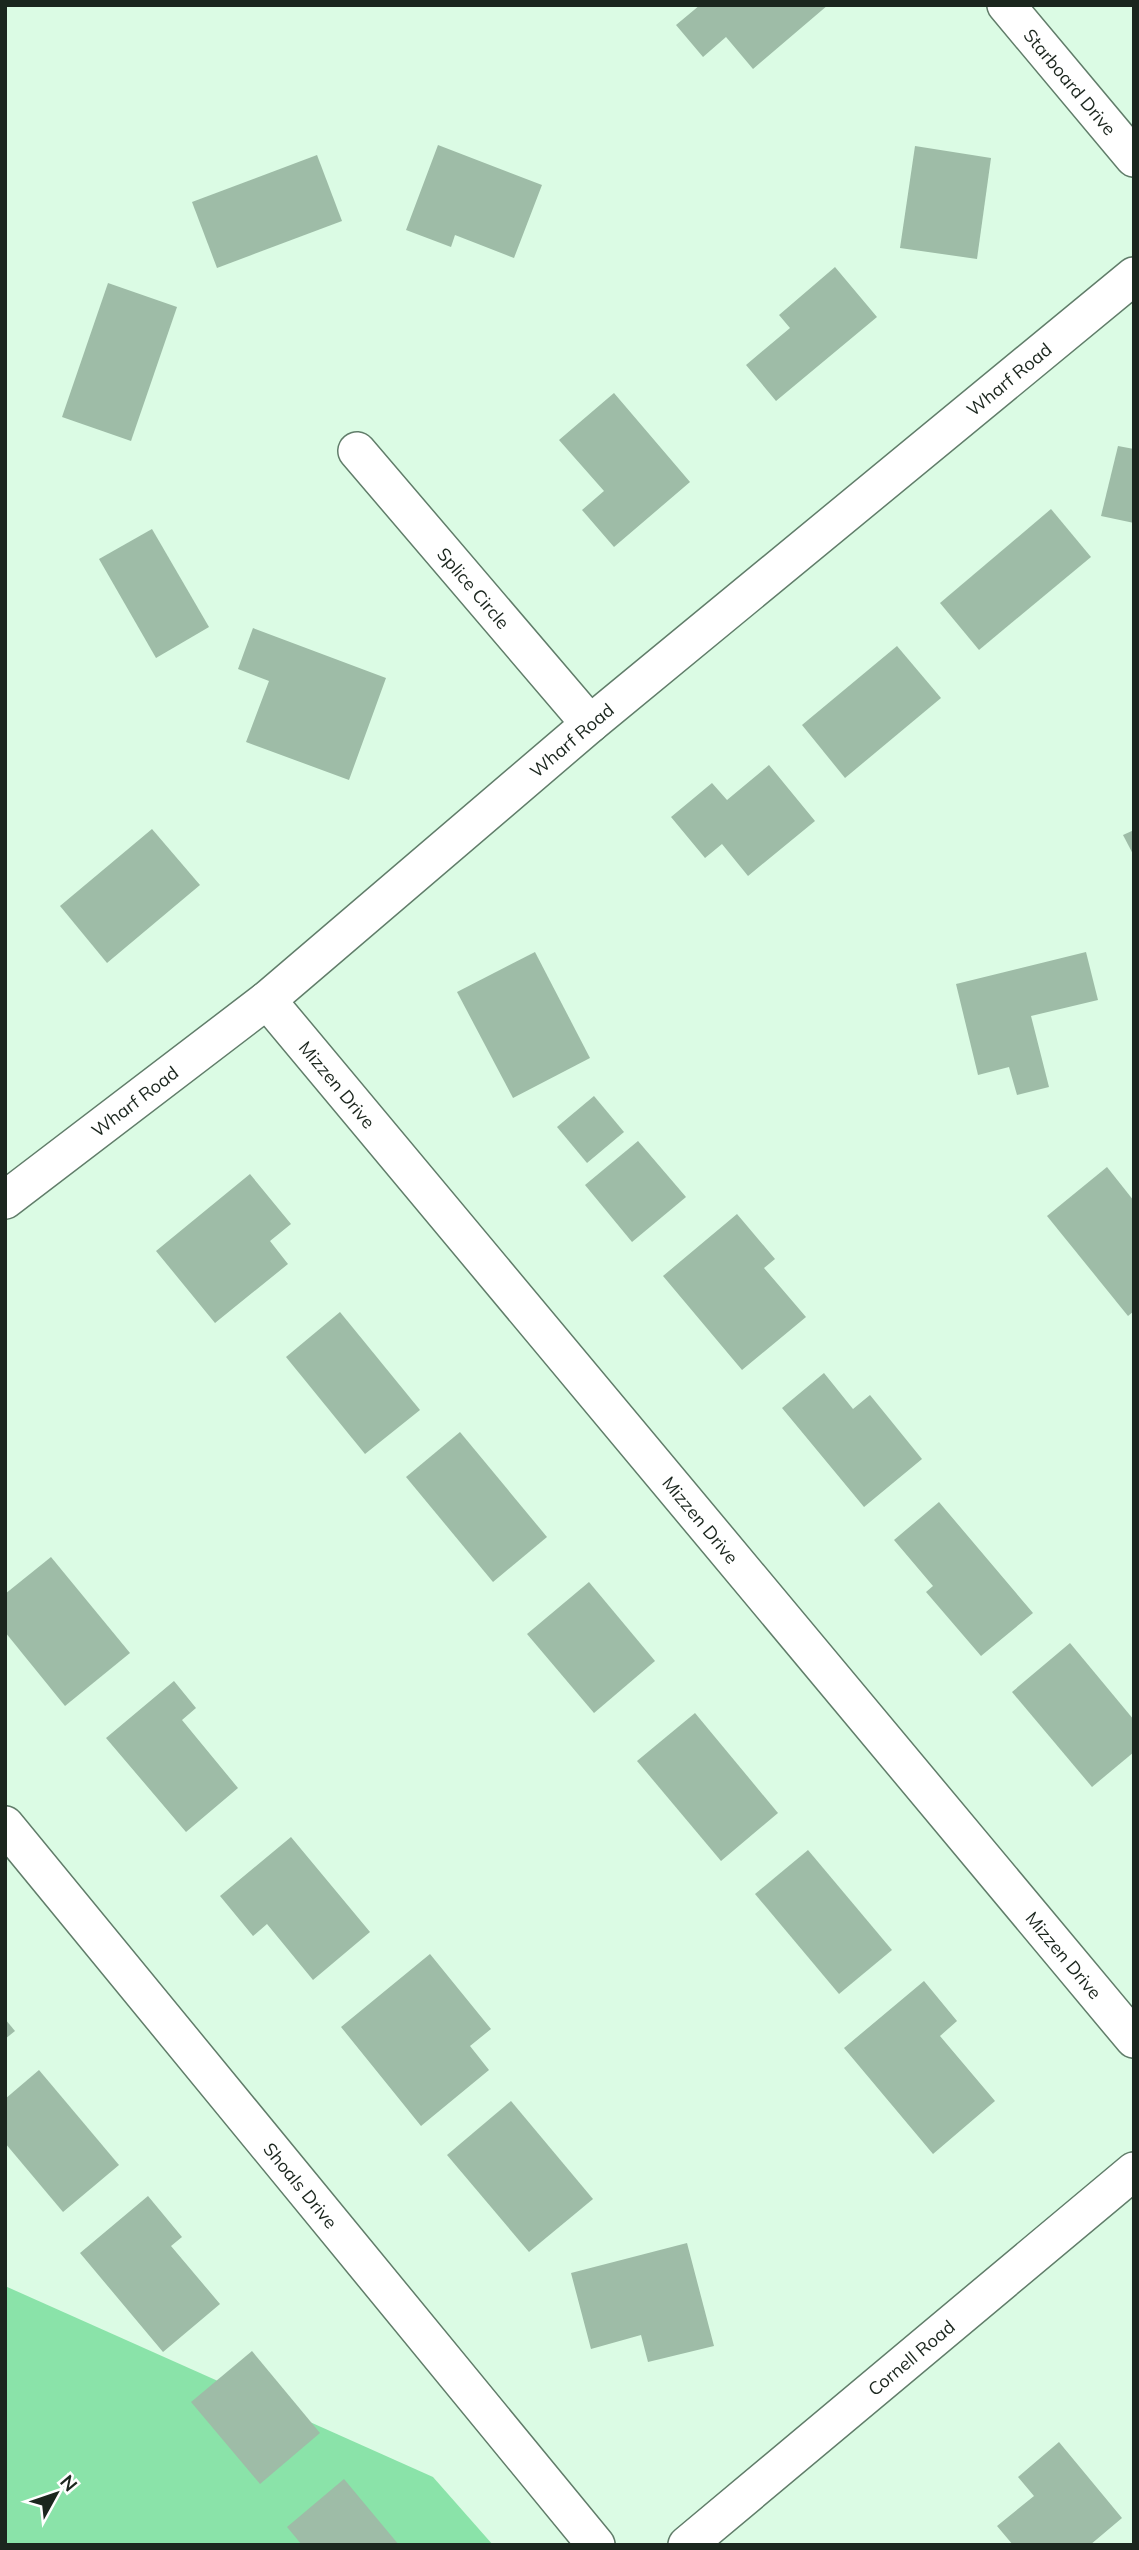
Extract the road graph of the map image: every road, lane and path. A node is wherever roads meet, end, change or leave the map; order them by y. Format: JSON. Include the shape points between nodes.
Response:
{"nodes":[{"id":1,"x":1006,"y":5,"type":"edge"},
{"id":2,"x":1134,"y":158,"type":"edge"},
{"id":3,"x":1134,"y":276,"type":"edge"},
{"id":4,"x":357,"y":452,"type":"dead end"},
{"id":5,"x":590,"y":723,"type":"junction"},
{"id":6,"x":267,"y":1000,"type":"junction"},
{"id":7,"x":5,"y":1200,"type":"edge"},
{"id":8,"x":5,"y":1825,"type":"edge"},
{"id":9,"x":1134,"y":2039,"type":"edge"},
{"id":10,"x":1134,"y":2171,"type":"edge"},
{"id":11,"x":596,"y":2545,"type":"edge"},
{"id":12,"x":687,"y":2545,"type":"edge"}],
"edges":[{"from":1,"to":2,"type":"street","name":"Starboard Drive"},
{"from":3,"to":5,"type":"street","name":"Wharf Road"},
{"from":4,"to":5,"type":"street","name":"Splice Circle"},
{"from":5,"to":6,"type":"street","name":"Wharf Road"},
{"from":6,"to":7,"type":"street","name":"Wharf Road"},
{"from":6,"to":9,"type":"street","name":"Mizzen Drive"},
{"from":8,"to":11,"type":"street","name":"Shoals Drive"},
{"from":10,"to":12,"type":"street","name":"Cornell Road"}]}
